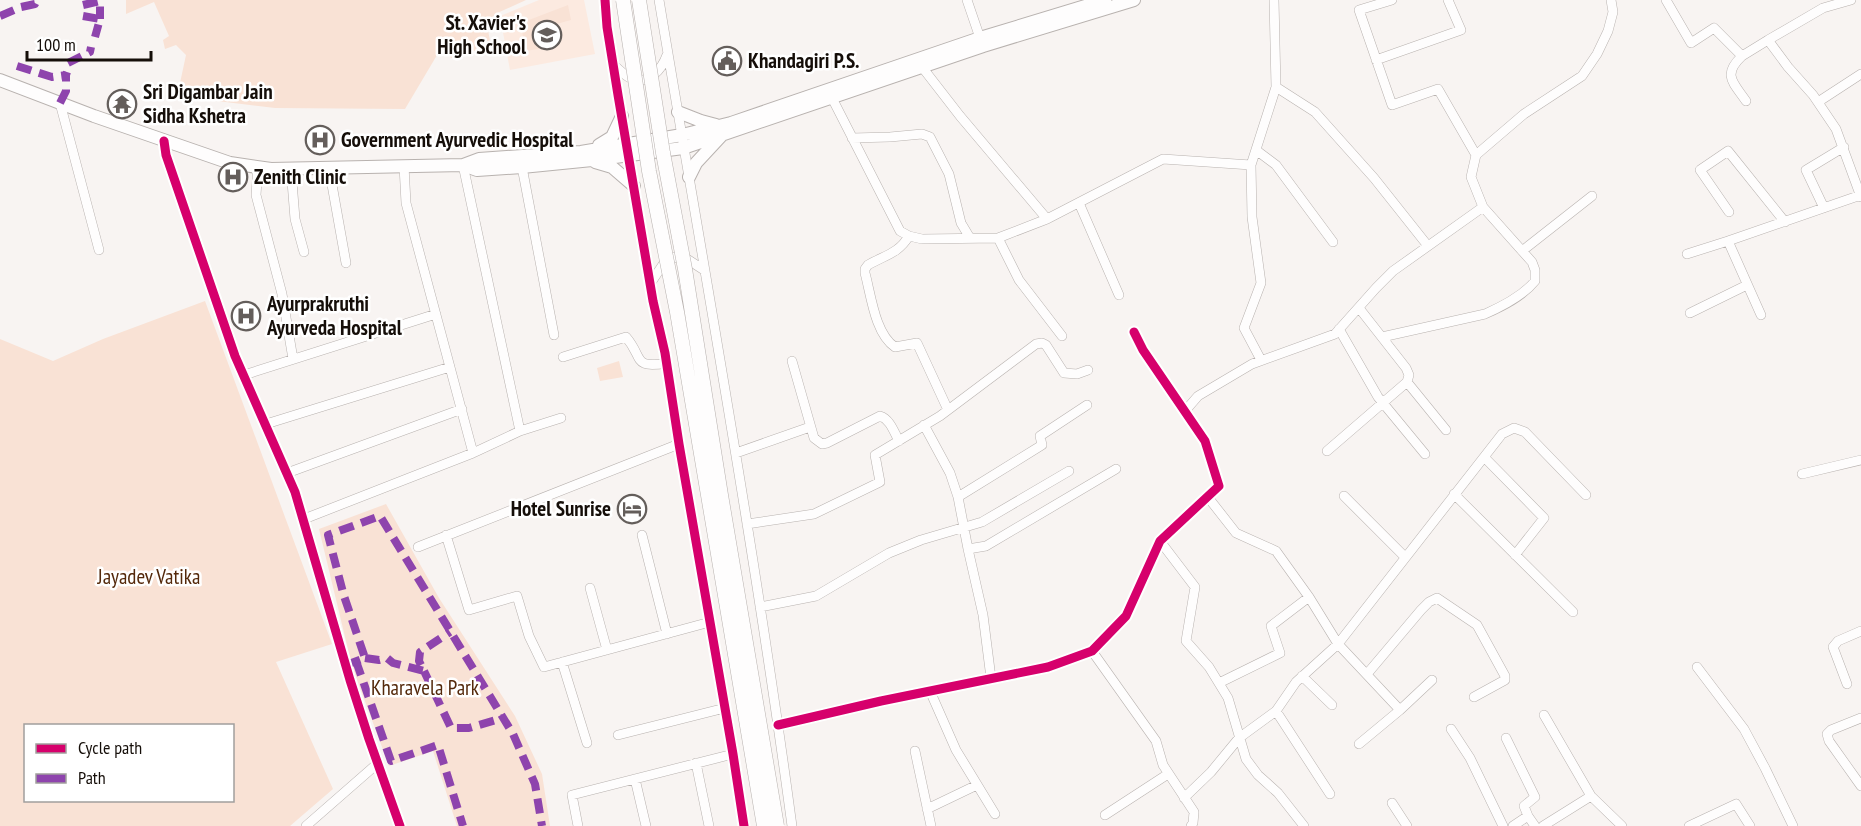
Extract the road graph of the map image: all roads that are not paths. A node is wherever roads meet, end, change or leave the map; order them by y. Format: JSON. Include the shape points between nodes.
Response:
{"nodes":[{"id":1,"x":605,"y":0,"type":"edge"},
{"id":2,"x":623,"y":0,"type":"edge"},
{"id":3,"x":639,"y":0,"type":"edge"},
{"id":4,"x":660,"y":0,"type":"edge"},
{"id":5,"x":967,"y":0,"type":"edge"},
{"id":6,"x":1105,"y":0,"type":"edge"},
{"id":7,"x":1134,"y":0,"type":"edge"},
{"id":8,"x":1274,"y":0,"type":"edge"},
{"id":9,"x":1392,"y":0,"type":"edge"},
{"id":10,"x":1448,"y":0,"type":"edge"},
{"id":11,"x":1611,"y":0,"type":"edge"},
{"id":12,"x":1666,"y":0,"type":"edge"},
{"id":13,"x":1851,"y":0,"type":"edge"},
{"id":14,"x":980,"y":38,"type":"junction"},
{"id":15,"x":1768,"y":40,"type":"junction"},
{"id":16,"x":668,"y":52,"type":"junction"},
{"id":17,"x":1742,"y":56,"type":"junction"},
{"id":18,"x":1376,"y":60,"type":"junction"},
{"id":19,"x":613,"y":64,"type":"junction"},
{"id":20,"x":922,"y":67,"type":"junction"},
{"id":21,"x":1861,"y":74,"type":"edge"},
{"id":22,"x":0,"y":80,"type":"edge"},
{"id":23,"x":1276,"y":87,"type":"junction"},
{"id":24,"x":832,"y":98,"type":"junction"},
{"id":25,"x":807,"y":101,"type":"junction"},
{"id":26,"x":1746,"y":101,"type":"dead end"},
{"id":27,"x":1818,"y":102,"type":"junction"},
{"id":28,"x":60,"y":103,"type":"junction"},
{"id":29,"x":678,"y":112,"type":"junction"},
{"id":30,"x":622,"y":116,"type":"junction"},
{"id":31,"x":721,"y":130,"type":"junction"},
{"id":32,"x":852,"y":138,"type":"junction"},
{"id":33,"x":164,"y":141,"type":"junction"},
{"id":34,"x":682,"y":141,"type":"junction"},
{"id":35,"x":1844,"y":147,"type":"junction"},
{"id":36,"x":628,"y":149,"type":"junction"},
{"id":37,"x":1256,"y":150,"type":"junction"},
{"id":38,"x":592,"y":155,"type":"junction"},
{"id":39,"x":1476,"y":155,"type":"junction"},
{"id":40,"x":463,"y":165,"type":"junction"},
{"id":41,"x":1251,"y":165,"type":"junction"},
{"id":42,"x":404,"y":166,"type":"junction"},
{"id":43,"x":258,"y":167,"type":"junction"},
{"id":44,"x":522,"y":167,"type":"junction"},
{"id":45,"x":329,"y":168,"type":"junction"},
{"id":46,"x":291,"y":169,"type":"junction"},
{"id":47,"x":689,"y":177,"type":"junction"},
{"id":48,"x":634,"y":186,"type":"junction"},
{"id":49,"x":1592,"y":196,"type":"dead end"},
{"id":50,"x":1861,"y":196,"type":"edge"},
{"id":51,"x":1079,"y":203,"type":"junction"},
{"id":52,"x":1483,"y":207,"type":"junction"},
{"id":53,"x":1824,"y":208,"type":"junction"},
{"id":54,"x":1729,"y":212,"type":"dead end"},
{"id":55,"x":1047,"y":219,"type":"junction"},
{"id":56,"x":1785,"y":222,"type":"junction"},
{"id":57,"x":909,"y":236,"type":"junction"},
{"id":58,"x":970,"y":238,"type":"junction"},
{"id":59,"x":998,"y":238,"type":"junction"},
{"id":60,"x":1728,"y":241,"type":"junction"},
{"id":61,"x":1334,"y":242,"type":"dead end"},
{"id":62,"x":1428,"y":246,"type":"junction"},
{"id":63,"x":99,"y":250,"type":"dead end"},
{"id":64,"x":1522,"y":251,"type":"junction"},
{"id":65,"x":304,"y":252,"type":"dead end"},
{"id":66,"x":1687,"y":254,"type":"dead end"},
{"id":67,"x":346,"y":263,"type":"dead end"},
{"id":68,"x":705,"y":270,"type":"junction"},
{"id":69,"x":650,"y":284,"type":"junction"},
{"id":70,"x":1747,"y":285,"type":"junction"},
{"id":71,"x":1119,"y":295,"type":"dead end"},
{"id":72,"x":1359,"y":308,"type":"junction"},
{"id":73,"x":1690,"y":312,"type":"dead end"},
{"id":74,"x":436,"y":314,"type":"junction"},
{"id":75,"x":1761,"y":315,"type":"dead end"},
{"id":76,"x":1340,"y":329,"type":"junction"},
{"id":77,"x":1134,"y":332,"type":"dead end"},
{"id":78,"x":554,"y":335,"type":"dead end"},
{"id":79,"x":1062,"y":336,"type":"dead end"},
{"id":80,"x":1382,"y":337,"type":"junction"},
{"id":81,"x":563,"y":357,"type":"dead end"},
{"id":82,"x":293,"y":359,"type":"junction"},
{"id":83,"x":1261,"y":360,"type":"junction"},
{"id":84,"x":792,"y":361,"type":"dead end"},
{"id":85,"x":667,"y":363,"type":"junction"},
{"id":86,"x":450,"y":368,"type":"junction"},
{"id":87,"x":1088,"y":370,"type":"dead end"},
{"id":88,"x":244,"y":375,"type":"junction"},
{"id":89,"x":1407,"y":382,"type":"junction"},
{"id":90,"x":1384,"y":402,"type":"junction"},
{"id":91,"x":1087,"y":405,"type":"dead end"},
{"id":92,"x":462,"y":409,"type":"junction"},
{"id":93,"x":948,"y":410,"type":"junction"},
{"id":94,"x":1185,"y":411,"type":"junction"},
{"id":95,"x":561,"y":418,"type":"dead end"},
{"id":96,"x":266,"y":424,"type":"junction"},
{"id":97,"x":924,"y":425,"type":"junction"},
{"id":98,"x":810,"y":427,"type":"junction"},
{"id":99,"x":1446,"y":430,"type":"dead end"},
{"id":100,"x":520,"y":431,"type":"junction"},
{"id":101,"x":899,"y":441,"type":"junction"},
{"id":102,"x":679,"y":444,"type":"junction"},
{"id":103,"x":1327,"y":451,"type":"dead end"},
{"id":104,"x":473,"y":453,"type":"junction"},
{"id":105,"x":736,"y":453,"type":"junction"},
{"id":106,"x":1425,"y":454,"type":"dead end"},
{"id":107,"x":1485,"y":458,"type":"junction"},
{"id":108,"x":1861,"y":460,"type":"edge"},
{"id":109,"x":1116,"y":469,"type":"dead end"},
{"id":110,"x":1069,"y":471,"type":"dead end"},
{"id":111,"x":287,"y":473,"type":"junction"},
{"id":112,"x":1802,"y":474,"type":"dead end"},
{"id":113,"x":1454,"y":494,"type":"junction"},
{"id":114,"x":1586,"y":495,"type":"dead end"},
{"id":115,"x":1208,"y":496,"type":"junction"},
{"id":116,"x":1344,"y":496,"type":"dead end"},
{"id":117,"x":958,"y":497,"type":"junction"},
{"id":118,"x":304,"y":519,"type":"junction"},
{"id":119,"x":747,"y":524,"type":"junction"},
{"id":120,"x":964,"y":527,"type":"junction"},
{"id":121,"x":642,"y":535,"type":"dead end"},
{"id":122,"x":446,"y":536,"type":"junction"},
{"id":123,"x":1160,"y":541,"type":"junction"},
{"id":124,"x":418,"y":547,"type":"dead end"},
{"id":125,"x":968,"y":549,"type":"junction"},
{"id":126,"x":1515,"y":555,"type":"junction"},
{"id":127,"x":1405,"y":557,"type":"junction"},
{"id":128,"x":590,"y":588,"type":"dead end"},
{"id":129,"x":1309,"y":597,"type":"junction"},
{"id":130,"x":760,"y":607,"type":"junction"},
{"id":131,"x":1573,"y":612,"type":"dead end"},
{"id":132,"x":710,"y":622,"type":"junction"},
{"id":133,"x":1861,"y":631,"type":"edge"},
{"id":134,"x":667,"y":634,"type":"junction"},
{"id":135,"x":1338,"y":644,"type":"junction"},
{"id":136,"x":607,"y":650,"type":"junction"},
{"id":137,"x":1092,"y":651,"type":"junction"},
{"id":138,"x":562,"y":662,"type":"junction"},
{"id":139,"x":1697,"y":667,"type":"dead end"},
{"id":140,"x":1367,"y":674,"type":"junction"},
{"id":141,"x":1302,"y":676,"type":"junction"},
{"id":142,"x":991,"y":678,"type":"junction"},
{"id":143,"x":1432,"y":680,"type":"dead end"},
{"id":144,"x":1219,"y":682,"type":"junction"},
{"id":145,"x":1847,"y":684,"type":"dead end"},
{"id":146,"x":930,"y":691,"type":"junction"},
{"id":147,"x":1474,"y":697,"type":"dead end"},
{"id":148,"x":1332,"y":705,"type":"dead end"},
{"id":149,"x":725,"y":708,"type":"junction"},
{"id":150,"x":1400,"y":710,"type":"junction"},
{"id":151,"x":1276,"y":711,"type":"junction"},
{"id":152,"x":1544,"y":715,"type":"dead end"},
{"id":153,"x":1861,"y":718,"type":"edge"},
{"id":154,"x":778,"y":725,"type":"junction"},
{"id":155,"x":1451,"y":729,"type":"dead end"},
{"id":156,"x":618,"y":735,"type":"dead end"},
{"id":157,"x":1239,"y":738,"type":"junction"},
{"id":158,"x":1506,"y":738,"type":"dead end"},
{"id":159,"x":587,"y":743,"type":"dead end"},
{"id":160,"x":1359,"y":744,"type":"dead end"},
{"id":161,"x":915,"y":751,"type":"dead end"},
{"id":162,"x":733,"y":754,"type":"junction"},
{"id":163,"x":378,"y":763,"type":"junction"},
{"id":164,"x":696,"y":764,"type":"junction"},
{"id":165,"x":1168,"y":774,"type":"junction"},
{"id":166,"x":635,"y":779,"type":"junction"},
{"id":167,"x":977,"y":785,"type":"junction"},
{"id":168,"x":1861,"y":786,"type":"edge"},
{"id":169,"x":1330,"y":794,"type":"dead end"},
{"id":170,"x":1591,"y":796,"type":"junction"},
{"id":171,"x":1184,"y":798,"type":"junction"},
{"id":172,"x":1392,"y":804,"type":"dead end"},
{"id":173,"x":927,"y":809,"type":"junction"},
{"id":174,"x":995,"y":813,"type":"dead end"},
{"id":175,"x":1105,"y":815,"type":"dead end"},
{"id":176,"x":1528,"y":816,"type":"junction"},
{"id":177,"x":312,"y":824,"type":"edge"},
{"id":178,"x":400,"y":826,"type":"edge"},
{"id":179,"x":578,"y":826,"type":"edge"},
{"id":180,"x":645,"y":826,"type":"edge"},
{"id":181,"x":653,"y":826,"type":"edge"},
{"id":182,"x":709,"y":826,"type":"edge"},
{"id":183,"x":744,"y":826,"type":"edge"},
{"id":184,"x":764,"y":826,"type":"edge"},
{"id":185,"x":777,"y":826,"type":"edge"},
{"id":186,"x":792,"y":826,"type":"edge"},
{"id":187,"x":930,"y":826,"type":"edge"},
{"id":188,"x":1191,"y":826,"type":"edge"},
{"id":189,"x":1304,"y":826,"type":"edge"},
{"id":190,"x":1407,"y":826,"type":"edge"},
{"id":191,"x":1503,"y":826,"type":"edge"},
{"id":192,"x":1513,"y":826,"type":"edge"},
{"id":193,"x":1535,"y":826,"type":"edge"},
{"id":194,"x":1543,"y":826,"type":"edge"},
{"id":195,"x":1622,"y":826,"type":"edge"},
{"id":196,"x":1689,"y":826,"type":"edge"},
{"id":197,"x":1750,"y":826,"type":"edge"},
{"id":198,"x":1793,"y":826,"type":"edge"}],
"edges":[{"from":1,"to":19,"type":"street"},
{"from":2,"to":184,"type":"highway","bridge":true,"via":[[649,171],[677,312]]},
{"from":3,"to":185,"type":"highway","bridge":true},
{"from":4,"to":16,"type":"street"},
{"from":5,"to":14,"type":"street"},
{"from":6,"to":14,"type":"main road"},
{"from":7,"to":20,"type":"main road"},
{"from":8,"to":23,"type":"street"},
{"from":9,"to":18,"type":"street","via":[[1359,10]]},
{"from":10,"to":18,"type":"street","via":[[1461,30]]},
{"from":11,"to":39,"type":"street","via":[[1613,12],[1608,30],[1582,76],[1524,114]]},
{"from":12,"to":17,"type":"street","via":[[1691,43],[1714,28]]},
{"from":13,"to":15,"type":"street","via":[[1824,8]]},
{"from":14,"to":25,"type":"main road"},
{"from":15,"to":17,"type":"street"},
{"from":15,"to":27,"type":"street"},
{"from":16,"to":19,"type":"street","via":[[660,69],[642,79],[633,79]]},
{"from":16,"to":29,"type":"street"},
{"from":17,"to":26,"type":"street","via":[[1733,65],[1730,78]]},
{"from":18,"to":39,"type":"street","via":[[1392,105],[1438,89]]},
{"from":19,"to":30,"type":"street"},
{"from":20,"to":24,"type":"main road"},
{"from":20,"to":55,"type":"street"},
{"from":21,"to":27,"type":"street"},
{"from":22,"to":28,"type":"main road"},
{"from":23,"to":37,"type":"street"},
{"from":23,"to":62,"type":"street","via":[[1315,112]]},
{"from":24,"to":25,"type":"main road"},
{"from":24,"to":32,"type":"street"},
{"from":25,"to":31,"type":"main road"},
{"from":27,"to":35,"type":"street"},
{"from":28,"to":33,"type":"main road"},
{"from":28,"to":63,"type":"street"},
{"from":29,"to":31,"type":"main road"},
{"from":29,"to":34,"type":"street"},
{"from":30,"to":36,"type":"street"},
{"from":30,"to":38,"type":"main road","via":[[612,137]]},
{"from":31,"to":34,"type":"main road"},
{"from":31,"to":47,"type":"main road"},
{"from":32,"to":57,"type":"street","via":[[900,231]]},
{"from":32,"to":58,"type":"street","via":[[922,134],[930,137],[949,174],[961,223]]},
{"from":33,"to":43,"type":"main road","via":[[230,163]]},
{"from":33,"to":88,"type":"street"},
{"from":34,"to":36,"type":"main road"},
{"from":34,"to":47,"type":"street"},
{"from":35,"to":50,"type":"street"},
{"from":35,"to":53,"type":"street","via":[[1806,170]]},
{"from":36,"to":38,"type":"main road"},
{"from":36,"to":48,"type":"street"},
{"from":37,"to":41,"type":"street"},
{"from":37,"to":61,"type":"street","via":[[1276,165]]},
{"from":38,"to":40,"type":"main road","via":[[581,152],[479,159]]},
{"from":38,"to":44,"type":"main road"},
{"from":38,"to":48,"type":"main road"},
{"from":39,"to":52,"type":"street","via":[[1471,177]]},
{"from":40,"to":42,"type":"main road"},
{"from":40,"to":44,"type":"main road","via":[[477,170]]},
{"from":40,"to":100,"type":"street"},
{"from":41,"to":51,"type":"street","via":[[1163,159]]},
{"from":41,"to":83,"type":"street","via":[[1252,217],[1261,283],[1244,328]]},
{"from":42,"to":45,"type":"main road"},
{"from":42,"to":74,"type":"street","via":[[406,203]]},
{"from":43,"to":46,"type":"main road"},
{"from":43,"to":82,"type":"street","via":[[256,195],[282,294]]},
{"from":44,"to":78,"type":"street"},
{"from":45,"to":46,"type":"main road"},
{"from":45,"to":67,"type":"street"},
{"from":46,"to":65,"type":"street","via":[[295,219]]},
{"from":47,"to":68,"type":"street"},
{"from":48,"to":69,"type":"street"},
{"from":49,"to":64,"type":"street"},
{"from":50,"to":53,"type":"street"},
{"from":51,"to":55,"type":"street"},
{"from":51,"to":71,"type":"street"},
{"from":52,"to":62,"type":"street"},
{"from":52,"to":64,"type":"street"},
{"from":53,"to":56,"type":"street"},
{"from":54,"to":56,"type":"street","via":[[1700,170],[1728,151]]},
{"from":55,"to":59,"type":"street"},
{"from":56,"to":60,"type":"street"},
{"from":57,"to":58,"type":"street"},
{"from":57,"to":93,"type":"street","via":[[902,247],[868,265],[865,273],[885,338],[895,347],[917,344]]},
{"from":58,"to":59,"type":"street"},
{"from":59,"to":79,"type":"street","via":[[1019,280]]},
{"from":60,"to":66,"type":"street"},
{"from":60,"to":70,"type":"street"},
{"from":62,"to":72,"type":"street","via":[[1393,272]]},
{"from":64,"to":80,"type":"street","via":[[1532,262],[1535,281],[1501,307]]},
{"from":68,"to":69,"type":"street","via":[[687,259],[673,257]]},
{"from":68,"to":105,"type":"street"},
{"from":69,"to":85,"type":"street"},
{"from":70,"to":73,"type":"street"},
{"from":70,"to":75,"type":"street"},
{"from":72,"to":76,"type":"street"},
{"from":72,"to":80,"type":"street"},
{"from":74,"to":82,"type":"street"},
{"from":74,"to":86,"type":"street"},
{"from":76,"to":83,"type":"street"},
{"from":76,"to":90,"type":"street"},
{"from":77,"to":94,"type":"street"},
{"from":80,"to":89,"type":"street","via":[[1406,368]]},
{"from":81,"to":85,"type":"street","via":[[626,338],[643,364]]},
{"from":82,"to":88,"type":"street"},
{"from":83,"to":94,"type":"street","via":[[1198,396]]},
{"from":84,"to":98,"type":"street"},
{"from":85,"to":102,"type":"street"},
{"from":86,"to":92,"type":"street"},
{"from":86,"to":96,"type":"street"},
{"from":87,"to":93,"type":"street","via":[[1064,373],[1046,345],[1036,344]]},
{"from":88,"to":96,"type":"street"},
{"from":89,"to":90,"type":"street"},
{"from":89,"to":99,"type":"street"},
{"from":90,"to":103,"type":"street"},
{"from":90,"to":106,"type":"street"},
{"from":91,"to":117,"type":"street","via":[[1040,436],[1042,445]]},
{"from":92,"to":104,"type":"street"},
{"from":92,"to":111,"type":"street"},
{"from":93,"to":97,"type":"street"},
{"from":94,"to":115,"type":"street","via":[[1205,441],[1219,486]]},
{"from":95,"to":100,"type":"street"},
{"from":96,"to":111,"type":"street"},
{"from":97,"to":101,"type":"street"},
{"from":97,"to":117,"type":"street","via":[[950,472]]},
{"from":98,"to":101,"type":"street","via":[[816,441],[822,444],[880,416]]},
{"from":98,"to":105,"type":"street"},
{"from":100,"to":104,"type":"street"},
{"from":101,"to":119,"type":"street","via":[[875,455],[880,482],[814,514]]},
{"from":102,"to":122,"type":"street"},
{"from":102,"to":132,"type":"street"},
{"from":104,"to":118,"type":"street"},
{"from":105,"to":119,"type":"street"},
{"from":107,"to":113,"type":"street"},
{"from":107,"to":114,"type":"street","via":[[1502,434],[1514,429],[1525,432]]},
{"from":107,"to":126,"type":"street","via":[[1544,518]]},
{"from":108,"to":112,"type":"street"},
{"from":109,"to":125,"type":"street","via":[[986,546]]},
{"from":110,"to":120,"type":"street","via":[[982,522]]},
{"from":111,"to":118,"type":"street"},
{"from":113,"to":126,"type":"street"},
{"from":113,"to":127,"type":"street"},
{"from":115,"to":123,"type":"street"},
{"from":115,"to":129,"type":"street","via":[[1236,533],[1276,551]]},
{"from":116,"to":127,"type":"street"},
{"from":117,"to":120,"type":"street"},
{"from":118,"to":163,"type":"street"},
{"from":119,"to":130,"type":"street"},
{"from":120,"to":125,"type":"street"},
{"from":120,"to":130,"type":"street","via":[[889,553],[816,596]]},
{"from":121,"to":134,"type":"street"},
{"from":122,"to":124,"type":"street"},
{"from":122,"to":138,"type":"street","via":[[469,610],[516,596],[544,667]]},
{"from":123,"to":137,"type":"street","via":[[1126,616]]},
{"from":123,"to":144,"type":"street","via":[[1195,587],[1186,641]]},
{"from":125,"to":142,"type":"street","via":[[983,615]]},
{"from":126,"to":131,"type":"street"},
{"from":127,"to":135,"type":"street"},
{"from":128,"to":136,"type":"street"},
{"from":129,"to":135,"type":"street"},
{"from":129,"to":144,"type":"street","via":[[1271,626],[1280,653]]},
{"from":130,"to":154,"type":"street"},
{"from":132,"to":134,"type":"street"},
{"from":132,"to":149,"type":"street"},
{"from":133,"to":145,"type":"street","via":[[1833,647]]},
{"from":134,"to":136,"type":"street"},
{"from":135,"to":140,"type":"street"},
{"from":135,"to":141,"type":"street"},
{"from":136,"to":138,"type":"street"},
{"from":137,"to":142,"type":"street","via":[[1048,667]]},
{"from":137,"to":165,"type":"street","via":[[1156,741]]},
{"from":138,"to":159,"type":"street"},
{"from":139,"to":198,"type":"street","via":[[1744,729]]},
{"from":140,"to":147,"type":"street","via":[[1421,610],[1437,598],[1477,626],[1505,676],[1500,684]]},
{"from":140,"to":150,"type":"street"},
{"from":141,"to":148,"type":"street"},
{"from":141,"to":151,"type":"street"},
{"from":142,"to":146,"type":"street"},
{"from":143,"to":150,"type":"street"},
{"from":144,"to":157,"type":"street","via":[[1228,698]]},
{"from":146,"to":154,"type":"street"},
{"from":146,"to":167,"type":"street","via":[[956,750]]},
{"from":149,"to":156,"type":"street"},
{"from":149,"to":162,"type":"street"},
{"from":150,"to":160,"type":"street"},
{"from":151,"to":157,"type":"street"},
{"from":151,"to":169,"type":"street"},
{"from":152,"to":170,"type":"street"},
{"from":153,"to":168,"type":"street","via":[[1831,730],[1827,737]]},
{"from":154,"to":186,"type":"street"},
{"from":155,"to":191,"type":"street","via":[[1470,758]]},
{"from":157,"to":171,"type":"street"},
{"from":157,"to":189,"type":"street","via":[[1252,768]]},
{"from":158,"to":176,"type":"street","via":[[1535,797],[1524,807]]},
{"from":161,"to":173,"type":"street"},
{"from":162,"to":164,"type":"street"},
{"from":162,"to":183,"type":"street"},
{"from":163,"to":177,"type":"street"},
{"from":163,"to":178,"type":"street"},
{"from":164,"to":166,"type":"street"},
{"from":164,"to":182,"type":"street"},
{"from":165,"to":171,"type":"street"},
{"from":165,"to":175,"type":"street"},
{"from":166,"to":179,"type":"street","via":[[572,795]]},
{"from":166,"to":180,"type":"street"},
{"from":167,"to":173,"type":"street"},
{"from":167,"to":174,"type":"street"},
{"from":170,"to":194,"type":"street"},
{"from":170,"to":195,"type":"street"},
{"from":171,"to":188,"type":"street","via":[[1194,812]]},
{"from":172,"to":190,"type":"street"},
{"from":173,"to":187,"type":"street"},
{"from":176,"to":192,"type":"street"},
{"from":176,"to":193,"type":"street"},
{"from":180,"to":181,"type":"street"},
{"from":196,"to":197,"type":"street","via":[[1736,804]]}]}
